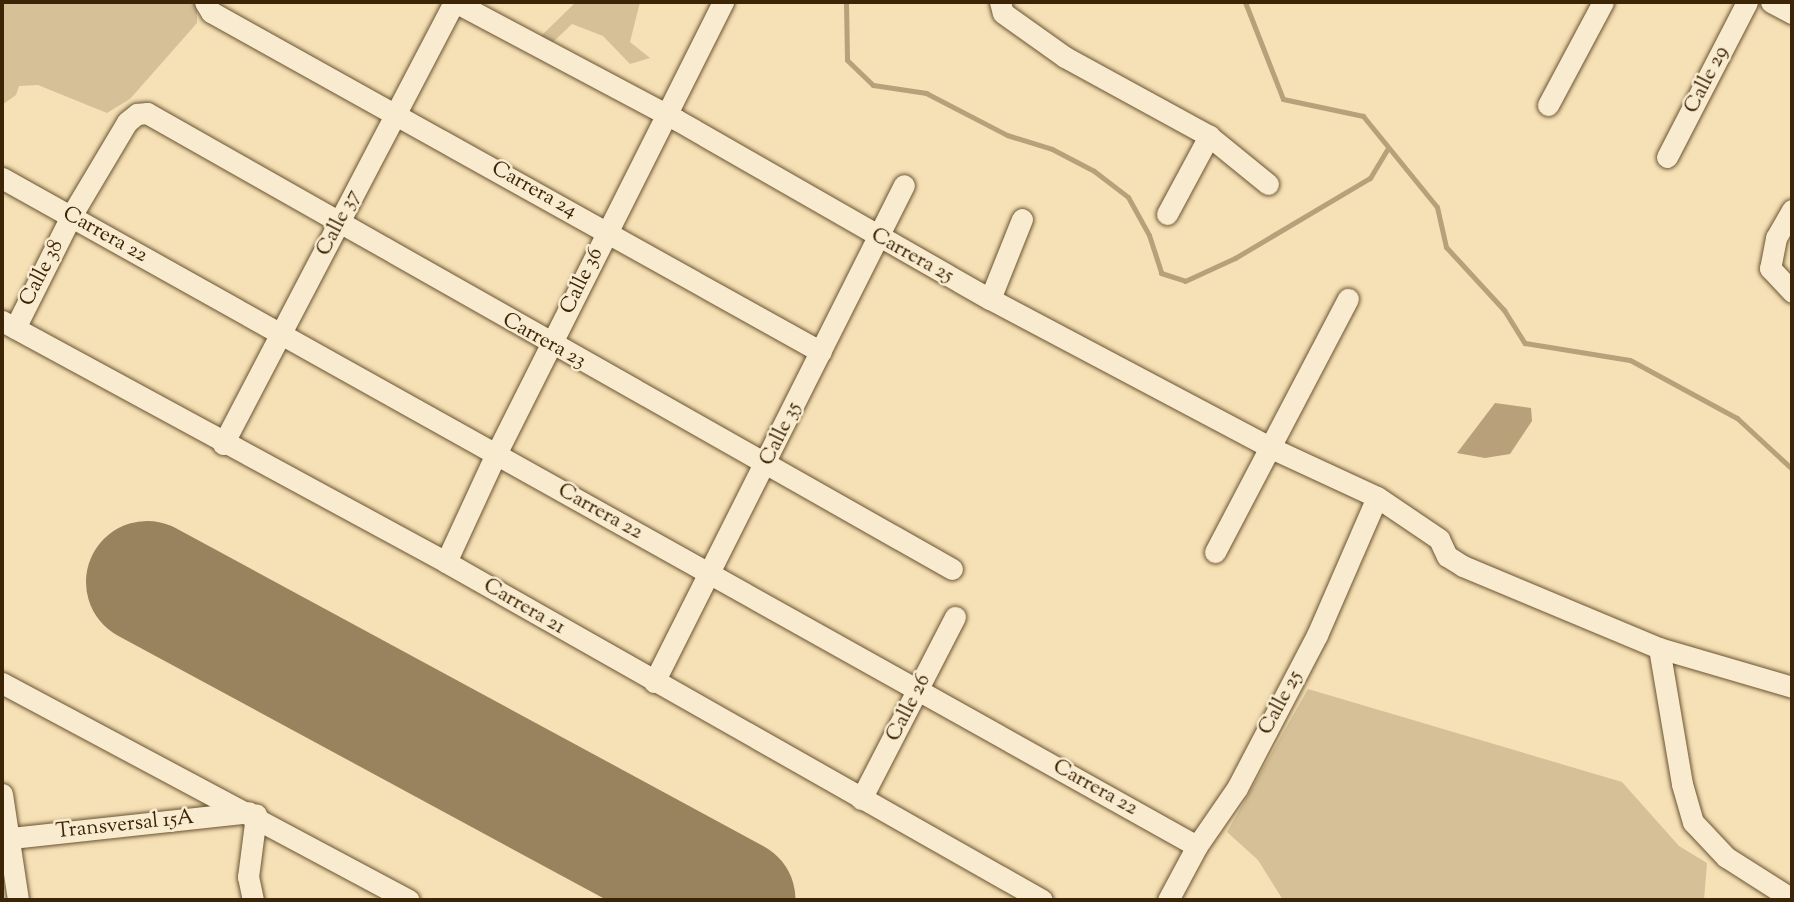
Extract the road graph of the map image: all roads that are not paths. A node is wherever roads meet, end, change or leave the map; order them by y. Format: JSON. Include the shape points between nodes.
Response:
{"nodes":[{"id":1,"x":205,"y":2,"type":"edge"},
{"id":2,"x":454,"y":2,"type":"edge"},
{"id":3,"x":723,"y":2,"type":"edge"},
{"id":4,"x":1000,"y":2,"type":"edge"},
{"id":5,"x":1603,"y":2,"type":"edge"},
{"id":6,"x":1748,"y":2,"type":"edge"},
{"id":7,"x":1771,"y":2,"type":"edge"},
{"id":8,"x":1792,"y":13,"type":"edge"},
{"id":9,"x":1548,"y":105,"type":"dead end"},
{"id":10,"x":138,"y":114,"type":"joint"},
{"id":11,"x":396,"y":114,"type":"junction"},
{"id":12,"x":665,"y":114,"type":"junction"},
{"id":13,"x":1209,"y":136,"type":"junction"},
{"id":14,"x":1667,"y":158,"type":"dead end"},
{"id":15,"x":2,"y":178,"type":"edge"},
{"id":16,"x":1268,"y":184,"type":"dead end"},
{"id":17,"x":904,"y":185,"type":"dead end"},
{"id":18,"x":1792,"y":210,"type":"edge"},
{"id":19,"x":1167,"y":214,"type":"dead end"},
{"id":20,"x":71,"y":216,"type":"junction"},
{"id":21,"x":1022,"y":219,"type":"dead end"},
{"id":22,"x":338,"y":224,"type":"junction"},
{"id":23,"x":607,"y":230,"type":"junction"},
{"id":24,"x":879,"y":239,"type":"junction"},
{"id":25,"x":1792,"y":292,"type":"edge"},
{"id":26,"x":990,"y":299,"type":"junction"},
{"id":27,"x":1348,"y":299,"type":"dead end"},
{"id":28,"x":8,"y":324,"type":"edge"},
{"id":29,"x":284,"y":335,"type":"junction"},
{"id":30,"x":550,"y":345,"type":"junction"},
{"id":31,"x":821,"y":352,"type":"junction"},
{"id":32,"x":223,"y":444,"type":"junction"},
{"id":33,"x":1269,"y":447,"type":"junction"},
{"id":34,"x":496,"y":454,"type":"junction"},
{"id":35,"x":766,"y":463,"type":"junction"},
{"id":36,"x":1377,"y":497,"type":"junction"},
{"id":37,"x":1215,"y":552,"type":"dead end"},
{"id":38,"x":446,"y":562,"type":"junction"},
{"id":39,"x":952,"y":569,"type":"dead end"},
{"id":40,"x":711,"y":574,"type":"junction"},
{"id":41,"x":955,"y":617,"type":"dead end"},
{"id":42,"x":1659,"y":648,"type":"junction"},
{"id":43,"x":654,"y":682,"type":"junction"},
{"id":44,"x":2,"y":683,"type":"edge"},
{"id":45,"x":1792,"y":687,"type":"edge"},
{"id":46,"x":919,"y":689,"type":"junction"},
{"id":47,"x":2,"y":794,"type":"edge"},
{"id":48,"x":861,"y":799,"type":"junction"},
{"id":49,"x":252,"y":813,"type":"junction"},
{"id":50,"x":5,"y":838,"type":"edge"},
{"id":51,"x":1197,"y":846,"type":"junction"},
{"id":52,"x":1792,"y":899,"type":"edge"},
{"id":53,"x":18,"y":900,"type":"edge"},
{"id":54,"x":253,"y":900,"type":"edge"},
{"id":55,"x":409,"y":900,"type":"edge"},
{"id":56,"x":1042,"y":900,"type":"edge"},
{"id":57,"x":1168,"y":900,"type":"edge"}],
"edges":[{"from":1,"to":11,"type":"street","name":"Carrera 24","via":[[211,12]]},
{"from":2,"to":11,"type":"street","name":"Calle 37"},
{"from":2,"to":12,"type":"street","name":"Carrera 25"},
{"from":3,"to":12,"type":"street","name":"Calle 36"},
{"from":4,"to":13,"type":"street","via":[[1003,13],[1065,57]]},
{"from":5,"to":9,"type":"street"},
{"from":6,"to":14,"type":"street","name":"Calle 29"},
{"from":7,"to":8,"type":"street"},
{"from":10,"to":20,"type":"street","name":"Calle 38","via":[[130,118]]},
{"from":10,"to":22,"type":"street","name":"Carrera 23","via":[[147,113]]},
{"from":11,"to":22,"type":"street","name":"Calle 37"},
{"from":11,"to":23,"type":"street","name":"Carrera 24"},
{"from":12,"to":23,"type":"street","name":"Calle 36"},
{"from":12,"to":24,"type":"street","name":"Carrera 25"},
{"from":13,"to":16,"type":"street"},
{"from":13,"to":19,"type":"street"},
{"from":15,"to":20,"type":"street","name":"Carrera 22"},
{"from":17,"to":24,"type":"street","name":"Calle 35"},
{"from":18,"to":25,"type":"street","via":[[1776,238],[1770,268]]},
{"from":20,"to":28,"type":"street","name":"Calle 38"},
{"from":20,"to":29,"type":"street","name":"Carrera 22"},
{"from":21,"to":26,"type":"street"},
{"from":22,"to":29,"type":"street","name":"Calle 37"},
{"from":22,"to":30,"type":"street","name":"Carrera 23"},
{"from":23,"to":30,"type":"street","name":"Calle 36"},
{"from":23,"to":31,"type":"street","name":"Carrera 24"},
{"from":24,"to":26,"type":"street","name":"Carrera 25"},
{"from":24,"to":31,"type":"street","name":"Calle 35"},
{"from":26,"to":33,"type":"street","name":"Carrera 25"},
{"from":27,"to":33,"type":"street"},
{"from":28,"to":32,"type":"street","name":"Carrera 21"},
{"from":29,"to":32,"type":"street","name":"Calle 37"},
{"from":29,"to":34,"type":"street","name":"Carrera 22"},
{"from":30,"to":34,"type":"street","name":"Calle 36"},
{"from":30,"to":35,"type":"street","name":"Carrera 23"},
{"from":31,"to":35,"type":"street","name":"Calle 35"},
{"from":32,"to":38,"type":"street","name":"Carrera 21"},
{"from":33,"to":36,"type":"street","name":"Carrera 25"},
{"from":33,"to":37,"type":"street"},
{"from":34,"to":38,"type":"street","name":"Calle 36"},
{"from":34,"to":40,"type":"street","name":"Carrera 22"},
{"from":35,"to":39,"type":"street","name":"Carrera 23"},
{"from":35,"to":40,"type":"street","name":"Calle 35"},
{"from":36,"to":42,"type":"street","name":"Carrera 25","via":[[1439,539],[1447,556],[1463,566]]},
{"from":36,"to":51,"type":"street","name":"Calle 25","via":[[1317,635],[1237,788]]},
{"from":38,"to":43,"type":"street","name":"Carrera 21"},
{"from":40,"to":43,"type":"street","name":"Calle 35"},
{"from":40,"to":46,"type":"street","name":"Carrera 22"},
{"from":41,"to":46,"type":"street","name":"Calle 26"},
{"from":42,"to":45,"type":"street","name":"Carrera 25"},
{"from":42,"to":52,"type":"street","via":[[1682,784],[1693,822],[1726,857]]},
{"from":43,"to":48,"type":"street","name":"Carrera 21"},
{"from":44,"to":49,"type":"street"},
{"from":46,"to":48,"type":"street","name":"Calle 26"},
{"from":46,"to":51,"type":"street","name":"Carrera 22"},
{"from":47,"to":50,"type":"street"},
{"from":48,"to":56,"type":"street","name":"Carrera 21"},
{"from":49,"to":50,"type":"street","name":"Transversal 15A"},
{"from":49,"to":54,"type":"street","via":[[248,877]]},
{"from":49,"to":55,"type":"street"},
{"from":50,"to":53,"type":"street"},
{"from":51,"to":57,"type":"street","name":"Calle 25"}]}
